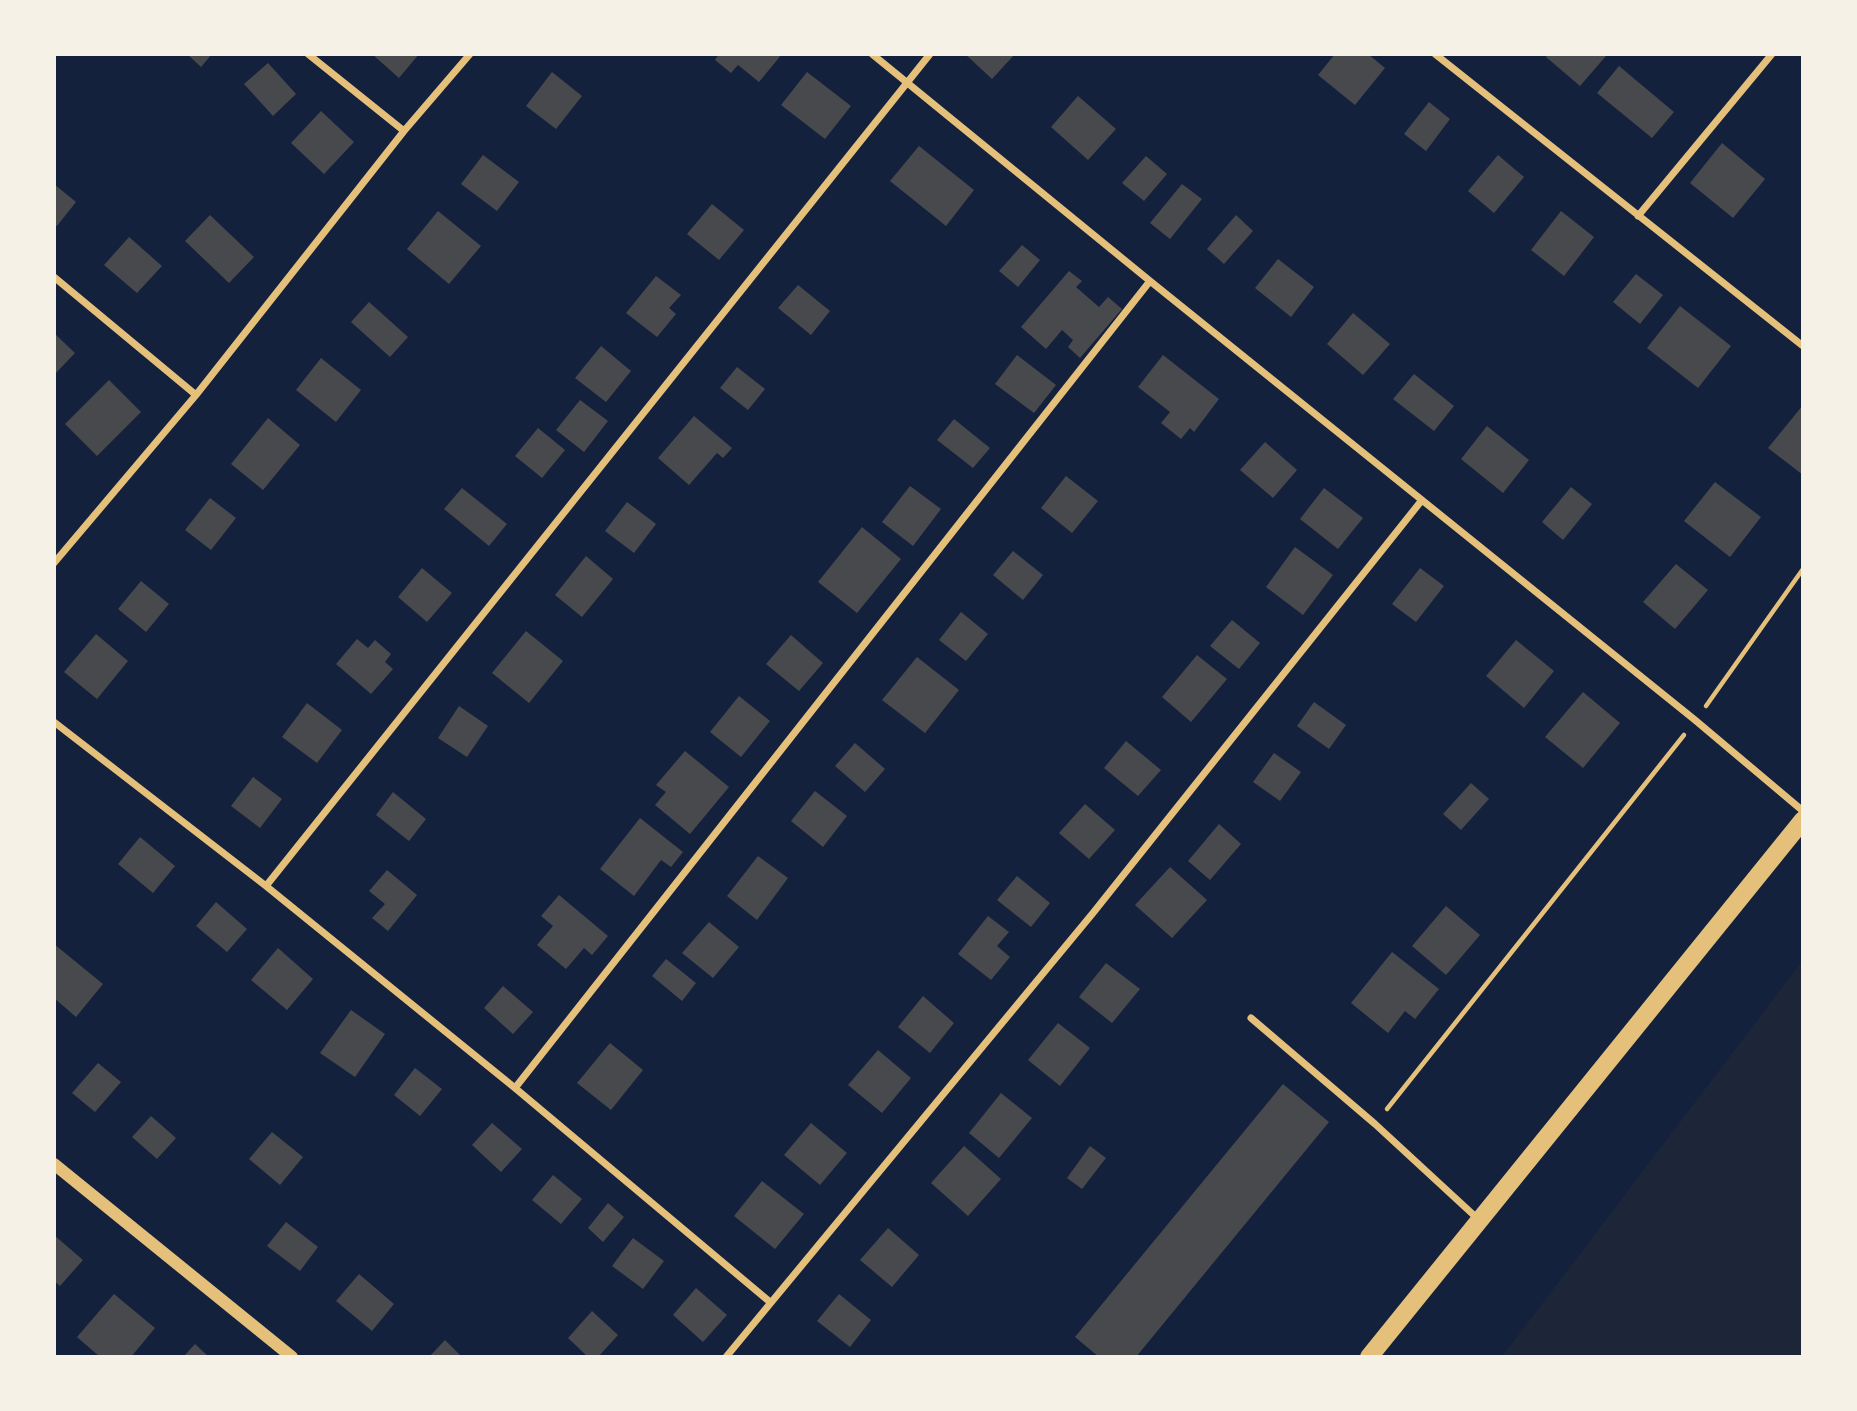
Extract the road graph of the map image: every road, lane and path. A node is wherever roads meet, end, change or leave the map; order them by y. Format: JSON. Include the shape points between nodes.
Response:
{"nodes":[{"id":1,"x":308,"y":54,"type":"edge"},
{"id":2,"x":470,"y":54,"type":"edge"},
{"id":3,"x":872,"y":54,"type":"edge"},
{"id":4,"x":930,"y":54,"type":"edge"},
{"id":5,"x":1435,"y":54,"type":"edge"},
{"id":6,"x":1772,"y":54,"type":"edge"},
{"id":7,"x":906,"y":83,"type":"junction"},
{"id":8,"x":404,"y":131,"type":"junction"},
{"id":9,"x":1637,"y":216,"type":"junction"},
{"id":10,"x":54,"y":277,"type":"edge"},
{"id":11,"x":1150,"y":282,"type":"junction"},
{"id":12,"x":1803,"y":346,"type":"edge"},
{"id":13,"x":196,"y":395,"type":"junction"},
{"id":14,"x":1422,"y":500,"type":"junction"},
{"id":15,"x":54,"y":564,"type":"edge"},
{"id":16,"x":1803,"y":569,"type":"edge"},
{"id":17,"x":1695,"y":720,"type":"junction"},
{"id":18,"x":54,"y":722,"type":"edge"},
{"id":19,"x":1803,"y":811,"type":"edge"},
{"id":20,"x":1803,"y":820,"type":"edge"},
{"id":21,"x":266,"y":886,"type":"junction"},
{"id":22,"x":1251,"y":1018,"type":"dead end"},
{"id":23,"x":515,"y":1088,"type":"junction"},
{"id":24,"x":1375,"y":1124,"type":"junction"},
{"id":25,"x":54,"y":1164,"type":"edge"},
{"id":26,"x":1479,"y":1220,"type":"junction"},
{"id":27,"x":771,"y":1302,"type":"junction"},
{"id":28,"x":292,"y":1357,"type":"edge"},
{"id":29,"x":726,"y":1357,"type":"edge"},
{"id":30,"x":1369,"y":1357,"type":"edge"}],
"edges":[{"from":1,"to":8,"type":"street"},
{"from":2,"to":8,"type":"street"},
{"from":3,"to":7,"type":"street"},
{"from":4,"to":7,"type":"street"},
{"from":5,"to":9,"type":"street"},
{"from":6,"to":9,"type":"street"},
{"from":7,"to":11,"type":"street"},
{"from":7,"to":21,"type":"street"},
{"from":8,"to":13,"type":"street"},
{"from":9,"to":12,"type":"street"},
{"from":10,"to":13,"type":"street"},
{"from":11,"to":14,"type":"street"},
{"from":11,"to":23,"type":"street"},
{"from":13,"to":15,"type":"street"},
{"from":14,"to":17,"type":"street"},
{"from":14,"to":27,"type":"street","via":[[1093,913]]},
{"from":16,"to":17,"type":"path"},
{"from":17,"to":19,"type":"street"},
{"from":17,"to":24,"type":"path"},
{"from":18,"to":21,"type":"street"},
{"from":20,"to":26,"type":"main road"},
{"from":21,"to":23,"type":"street"},
{"from":22,"to":24,"type":"street"},
{"from":23,"to":27,"type":"street"},
{"from":24,"to":26,"type":"street"},
{"from":25,"to":28,"type":"street"},
{"from":26,"to":30,"type":"main road"},
{"from":27,"to":29,"type":"street"}]}
